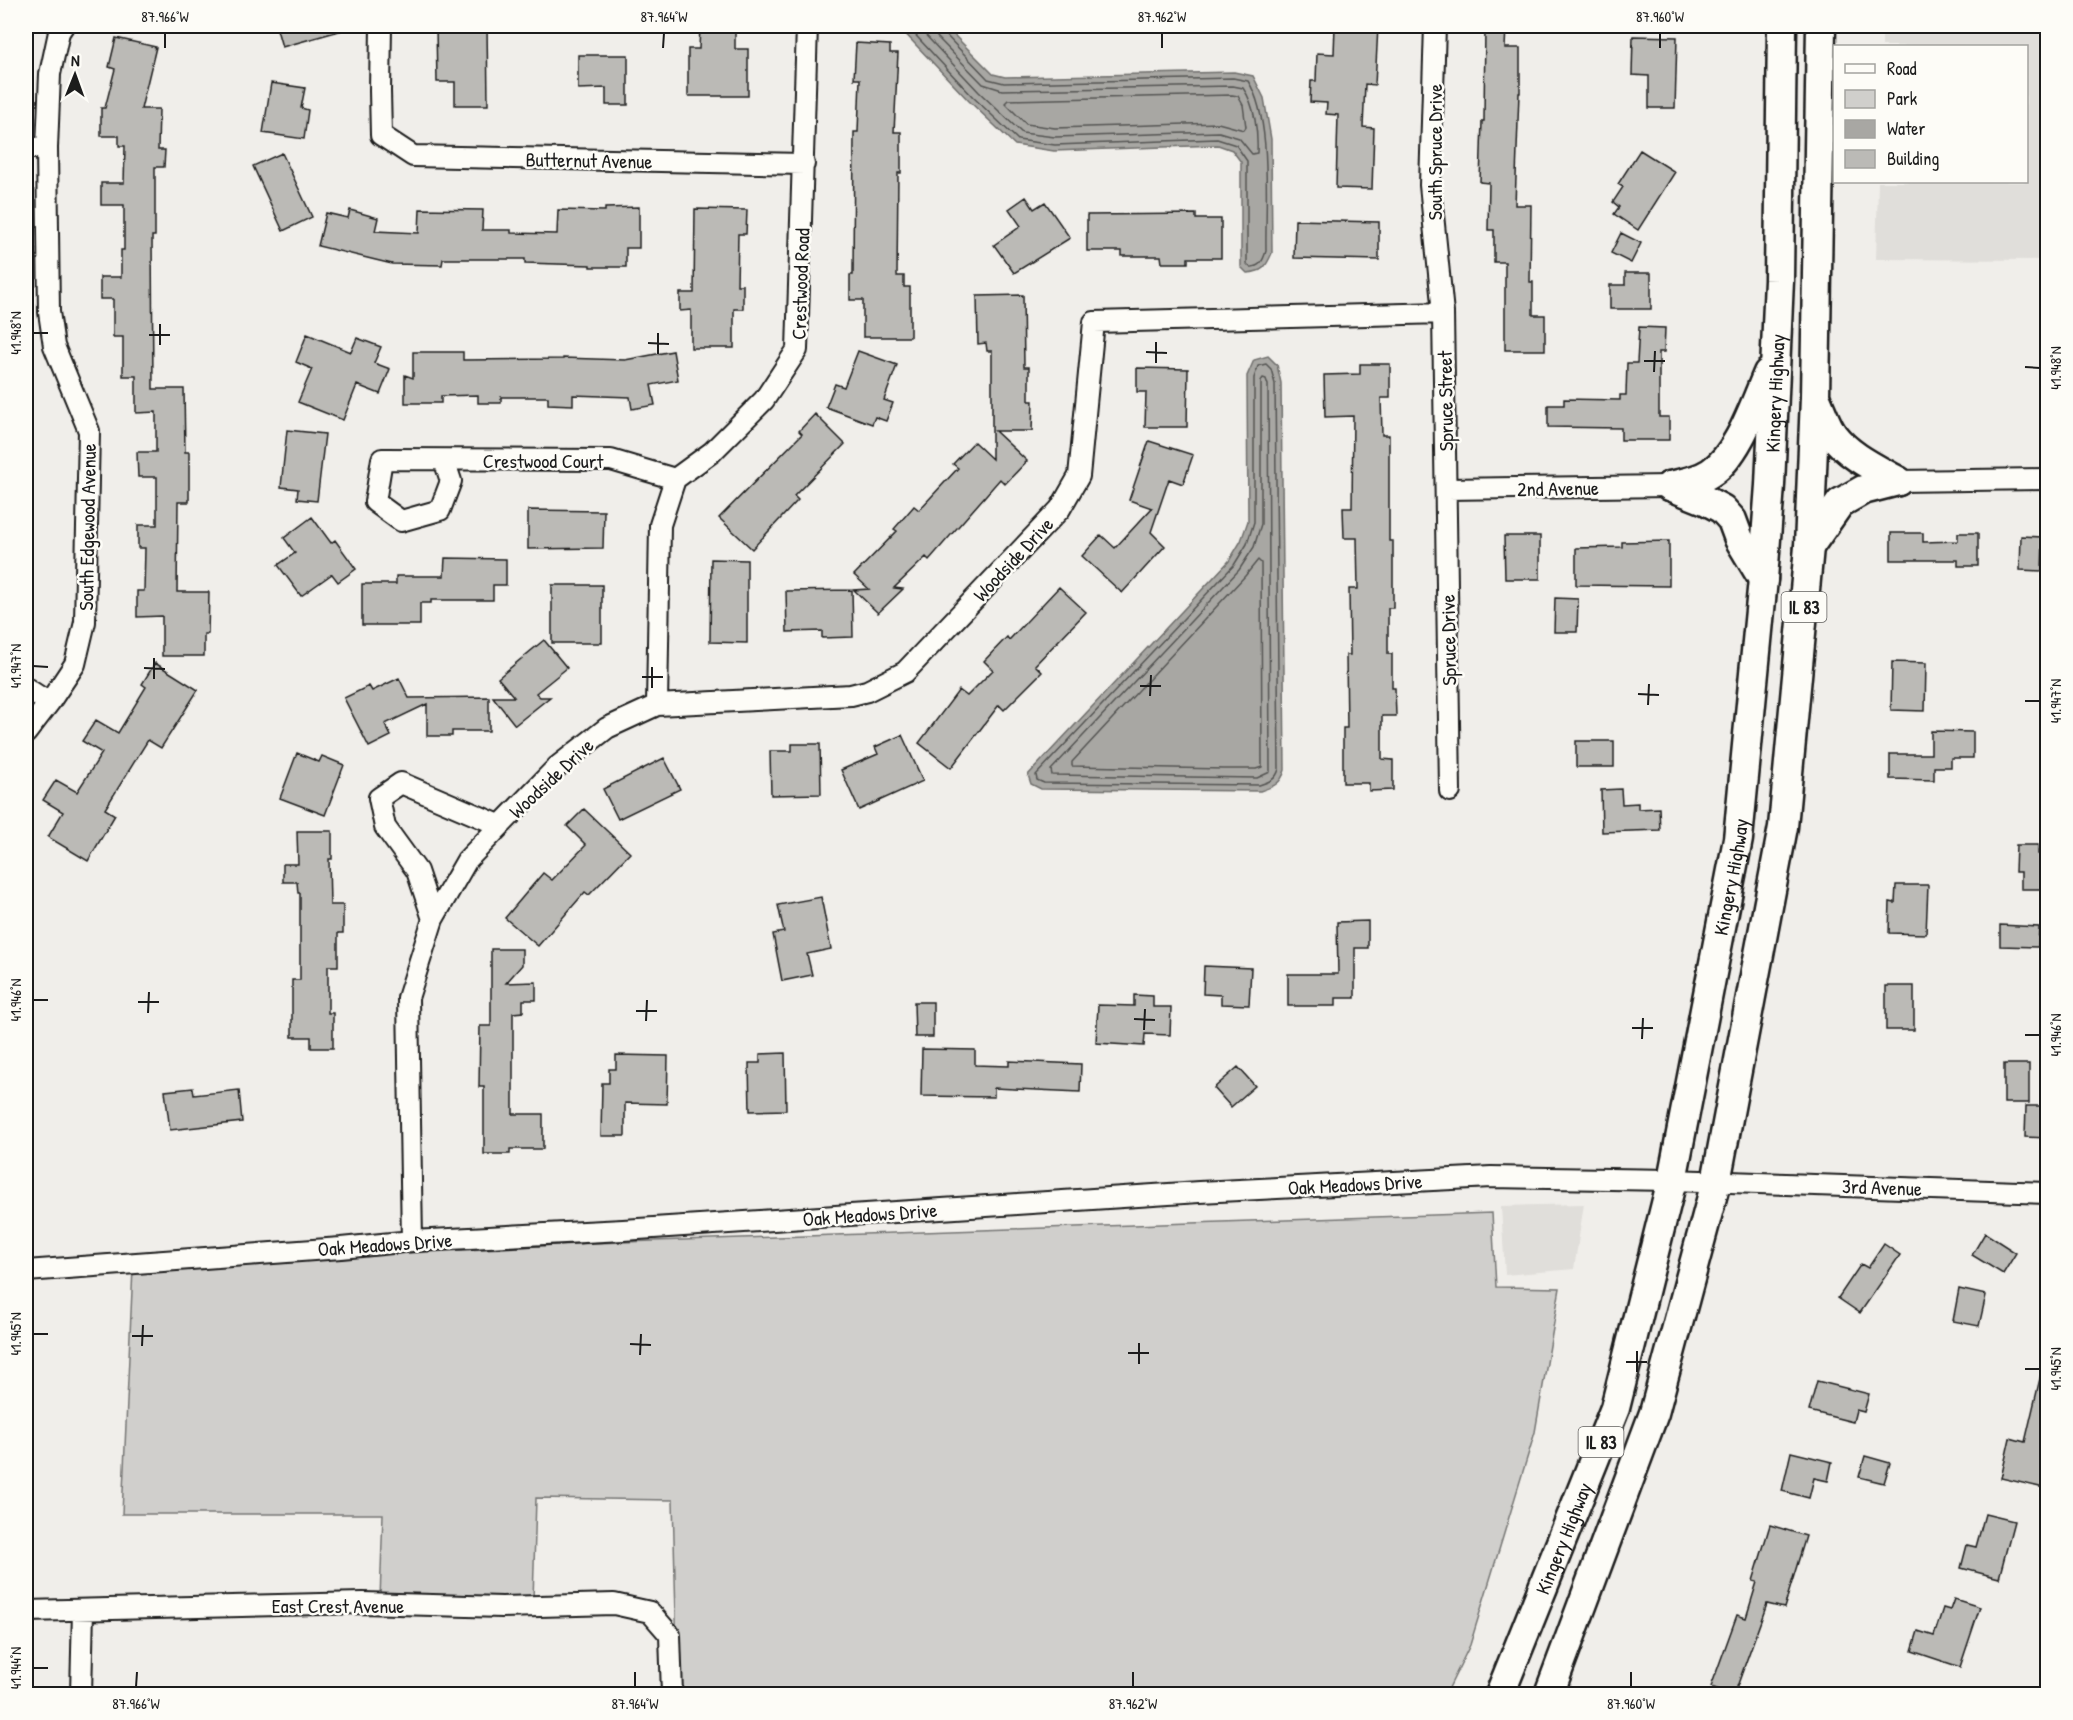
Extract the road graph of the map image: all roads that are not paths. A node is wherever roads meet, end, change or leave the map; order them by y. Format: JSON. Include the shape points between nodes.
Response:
{"nodes":[{"id":1,"x":63,"y":26,"type":"edge"},
{"id":2,"x":381,"y":26,"type":"edge"},
{"id":3,"x":807,"y":26,"type":"edge"},
{"id":4,"x":1435,"y":26,"type":"edge"},
{"id":5,"x":1782,"y":26,"type":"edge"},
{"id":6,"x":1821,"y":26,"type":"edge"},
{"id":7,"x":26,"y":148,"type":"edge"},
{"id":8,"x":47,"y":148,"type":"junction"},
{"id":9,"x":804,"y":164,"type":"junction"},
{"id":10,"x":1443,"y":313,"type":"junction"},
{"id":11,"x":1775,"y":359,"type":"junction"},
{"id":12,"x":1815,"y":397,"type":"junction"},
{"id":13,"x":444,"y":460,"type":"dead end"},
{"id":14,"x":675,"y":479,"type":"junction"},
{"id":15,"x":2048,"y":479,"type":"edge"},
{"id":16,"x":1898,"y":481,"type":"junction"},
{"id":17,"x":1670,"y":486,"type":"junction"},
{"id":18,"x":1447,"y":489,"type":"junction"},
{"id":19,"x":1809,"y":547,"type":"junction"},
{"id":20,"x":1763,"y":579,"type":"junction"},
{"id":21,"x":26,"y":687,"type":"edge"},
{"id":22,"x":49,"y":704,"type":"junction"},
{"id":23,"x":657,"y":705,"type":"junction"},
{"id":24,"x":26,"y":733,"type":"edge"},
{"id":25,"x":1450,"y":791,"type":"dead end"},
{"id":26,"x":500,"y":825,"type":"junction"},
{"id":27,"x":433,"y":919,"type":"junction"},
{"id":28,"x":1672,"y":1180,"type":"junction"},
{"id":29,"x":1716,"y":1182,"type":"junction"},
{"id":30,"x":2048,"y":1192,"type":"edge"},
{"id":31,"x":412,"y":1241,"type":"junction"},
{"id":32,"x":26,"y":1271,"type":"edge"},
{"id":33,"x":83,"y":1610,"type":"junction"},
{"id":34,"x":26,"y":1611,"type":"edge"},
{"id":35,"x":81,"y":1695,"type":"edge"},
{"id":36,"x":672,"y":1695,"type":"edge"},
{"id":37,"x":1500,"y":1695,"type":"edge"},
{"id":38,"x":1549,"y":1695,"type":"edge"}],
"edges":[{"from":1,"to":8,"type":"street","name":"South Edgewood Avenue","via":[[50,74]]},
{"from":2,"to":9,"type":"street","name":"Butternut Avenue","via":[[381,135],[413,156]]},
{"from":3,"to":9,"type":"street","name":"Crestwood Road"},
{"from":4,"to":10,"type":"street","name":"South Spruce Drive","via":[[1430,185]]},
{"from":5,"to":11,"type":"highway","name":"Kingery Highway","number":"IL 83"},
{"from":6,"to":12,"type":"highway","name":"Kingery Highway","number":"IL 83"},
{"from":7,"to":8,"type":"street"},
{"from":8,"to":22,"type":"street","name":"South Edgewood Avenue","via":[[49,312],[54,346],[89,431],[85,622],[75,663]]},
{"from":9,"to":14,"type":"street","name":"Crestwood Road","via":[[798,350],[764,400],[712,452]]},
{"from":10,"to":18,"type":"street","name":"Spruce Street"},
{"from":10,"to":23,"type":"street","name":"Woodside Drive","via":[[1094,322],[1078,476],[1060,508],[905,672],[851,695]]},
{"from":11,"to":17,"type":"highway","via":[[1729,456],[1694,481]]},
{"from":11,"to":20,"type":"highway","name":"Kingery Highway","number":"IL 83"},
{"from":12,"to":16,"type":"highway","via":[[1832,434],[1845,448]]},
{"from":12,"to":19,"type":"highway","name":"Kingery Highway","number":"IL 83"},
{"from":13,"to":14,"type":"street","name":"Crestwood Court","via":[[611,460]]},
{"from":14,"to":23,"type":"street","via":[[660,525]]},
{"from":15,"to":16,"type":"street"},
{"from":16,"to":19,"type":"highway","via":[[1863,490],[1840,503]]},
{"from":17,"to":18,"type":"street","name":"2nd Avenue"},
{"from":17,"to":20,"type":"highway","via":[[1722,509],[1732,520]]},
{"from":18,"to":25,"type":"street","name":"Spruce Drive"},
{"from":19,"to":29,"type":"highway","name":"Kingery Highway","number":"IL 83","via":[[1784,827]]},
{"from":20,"to":28,"type":"highway","name":"Kingery Highway","number":"IL 83","via":[[1738,839]]},
{"from":21,"to":22,"type":"street"},
{"from":22,"to":24,"type":"street","name":"South Edgewood Avenue"},
{"from":23,"to":26,"type":"street","name":"Woodside Drive","via":[[607,728],[556,767]]},
{"from":26,"to":27,"type":"street","name":"Woodside Drive","via":[[467,860]]},
{"from":26,"to":27,"type":"street","name":"Woodside Drive","via":[[400,783],[379,798],[385,827],[417,871]]},
{"from":27,"to":31,"type":"street","name":"Woodside Drive","via":[[408,998]]},
{"from":28,"to":29,"type":"street","name":"Oak Meadows Drive"},
{"from":28,"to":31,"type":"street","name":"Oak Meadows Drive","via":[[1444,1180]]},
{"from":28,"to":37,"type":"highway","name":"Kingery Highway","number":"IL 83","via":[[1615,1408]]},
{"from":29,"to":30,"type":"street","name":"3rd Avenue"},
{"from":29,"to":38,"type":"highway","name":"Kingery Highway","number":"IL 83","via":[[1650,1427]]},
{"from":31,"to":32,"type":"street","name":"Oak Meadows Drive"},
{"from":33,"to":34,"type":"street","name":"East Crest Avenue"},
{"from":33,"to":35,"type":"street"},
{"from":33,"to":36,"type":"street","name":"East Crest Avenue","via":[[363,1603],[502,1607],[614,1604],[650,1612],[670,1635]]}]}
